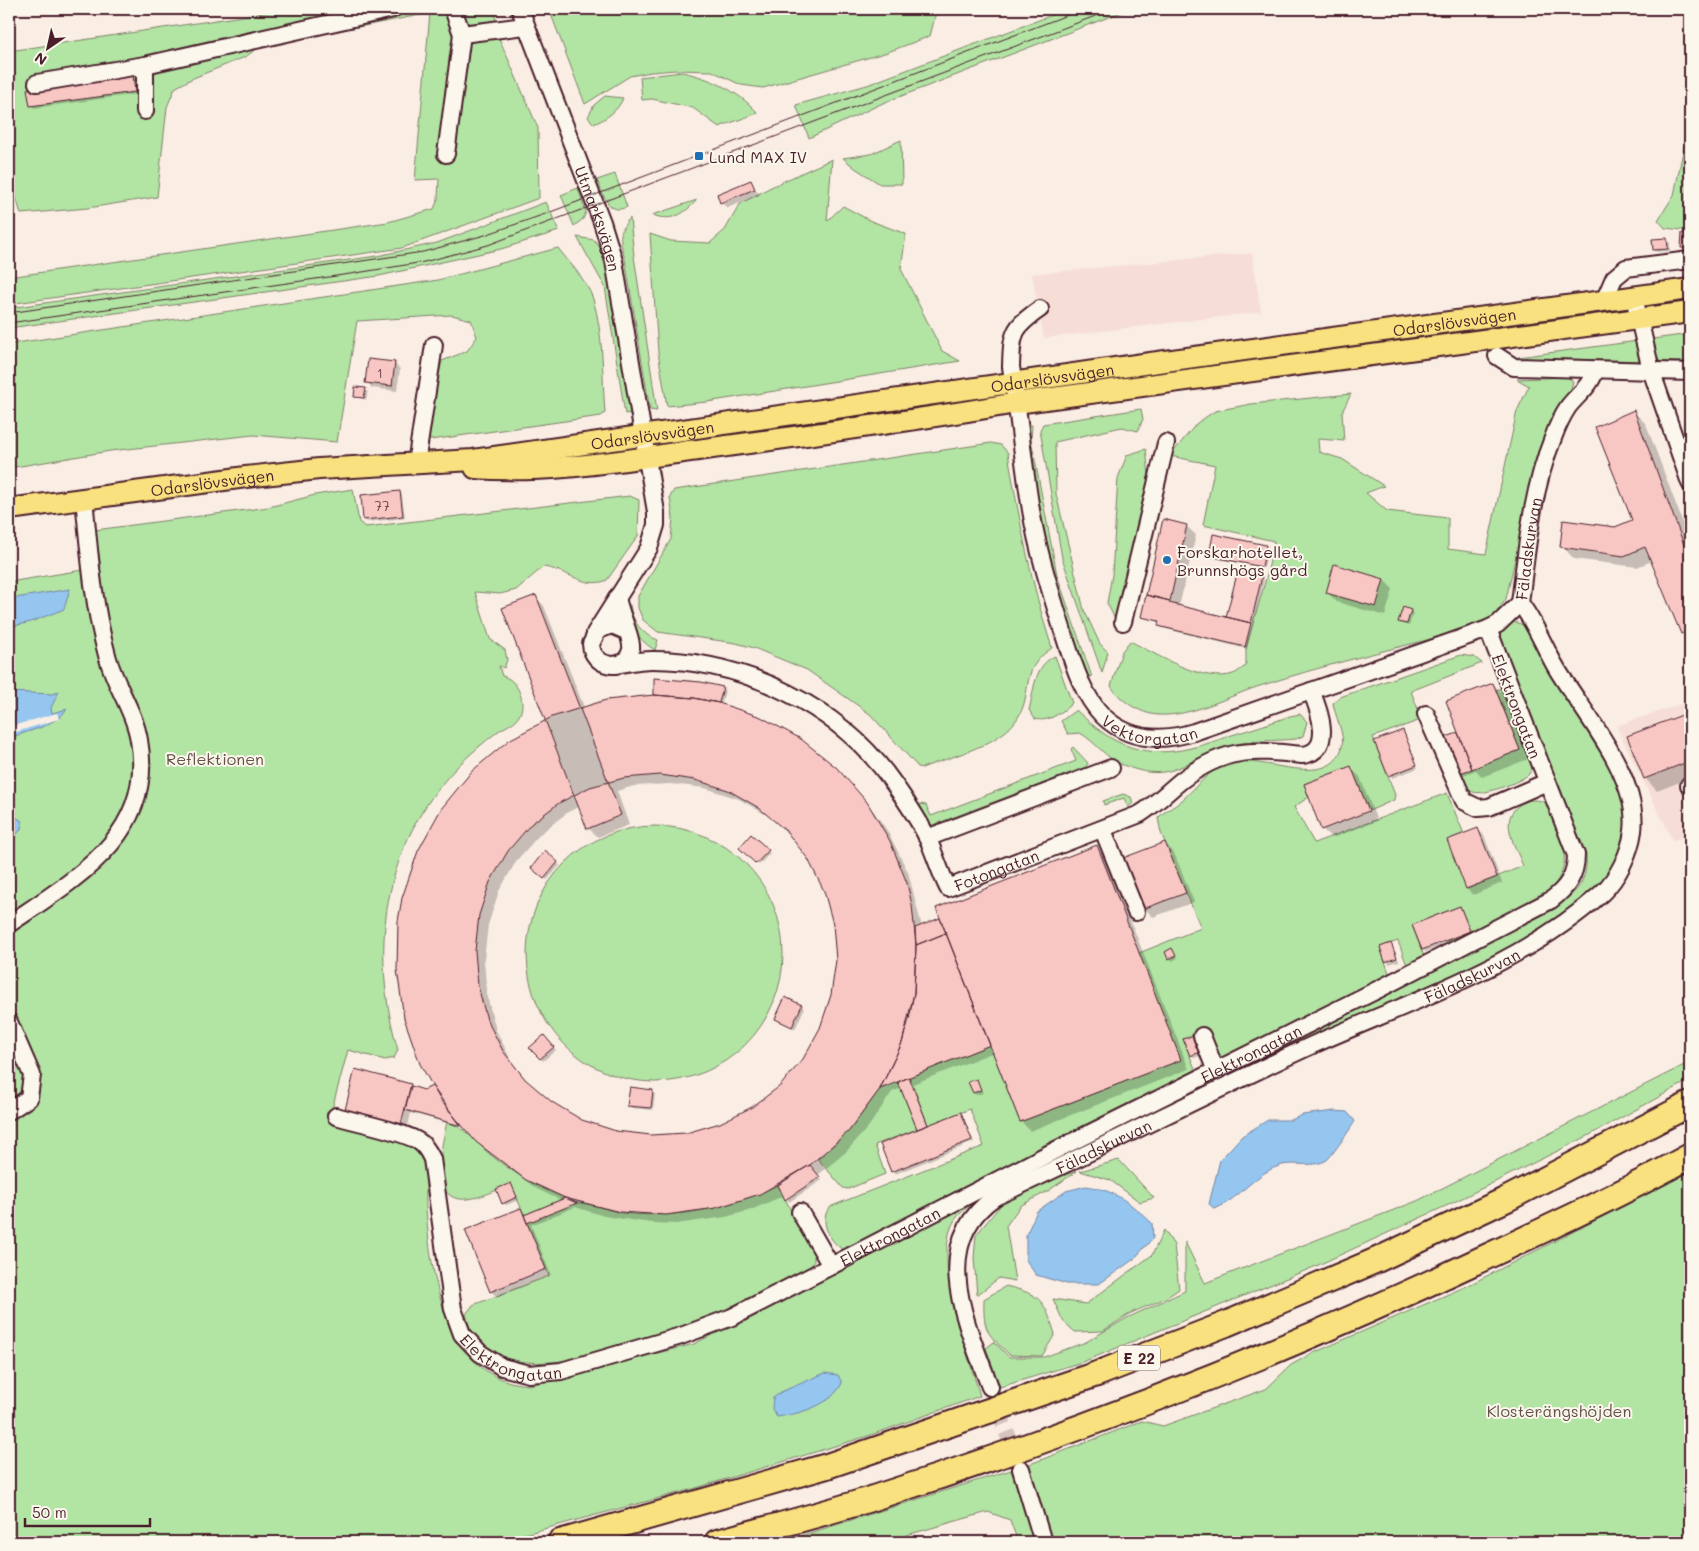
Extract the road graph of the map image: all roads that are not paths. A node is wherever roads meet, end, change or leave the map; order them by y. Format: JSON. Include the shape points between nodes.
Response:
{"nodes":[{"id":1,"x":393,"y":9,"type":"edge"},
{"id":2,"x":453,"y":9,"type":"edge"},
{"id":3,"x":520,"y":9,"type":"edge"},
{"id":4,"x":525,"y":26,"type":"junction"},
{"id":5,"x":462,"y":34,"type":"junction"},
{"id":6,"x":145,"y":65,"type":"junction"},
{"id":7,"x":37,"y":83,"type":"dead end"},
{"id":8,"x":144,"y":111,"type":"dead end"},
{"id":9,"x":446,"y":154,"type":"dead end"},
{"id":10,"x":1690,"y":260,"type":"edge"},
{"id":11,"x":1690,"y":289,"type":"edge"},
{"id":12,"x":1634,"y":297,"type":"junction"},
{"id":13,"x":1604,"y":301,"type":"junction"},
{"id":14,"x":1040,"y":309,"type":"dead end"},
{"id":15,"x":1690,"y":312,"type":"edge"},
{"id":16,"x":1638,"y":319,"type":"junction"},
{"id":17,"x":434,"y":345,"type":"dead end"},
{"id":18,"x":1497,"y":356,"type":"dead end"},
{"id":19,"x":1595,"y":370,"type":"junction"},
{"id":20,"x":1651,"y":370,"type":"junction"},
{"id":21,"x":1690,"y":372,"type":"edge"},
{"id":22,"x":1014,"y":383,"type":"junction"},
{"id":23,"x":1016,"y":404,"type":"junction"},
{"id":24,"x":643,"y":437,"type":"junction"},
{"id":25,"x":1166,"y":443,"type":"dead end"},
{"id":26,"x":646,"y":457,"type":"junction"},
{"id":27,"x":416,"y":464,"type":"junction"},
{"id":28,"x":1690,"y":483,"type":"edge"},
{"id":29,"x":84,"y":498,"type":"junction"},
{"id":30,"x":9,"y":509,"type":"edge"},
{"id":31,"x":617,"y":597,"type":"junction"},
{"id":32,"x":1520,"y":603,"type":"junction"},
{"id":33,"x":1122,"y":622,"type":"dead end"},
{"id":34,"x":1488,"y":629,"type":"junction"},
{"id":35,"x":595,"y":633,"type":"junction"},
{"id":36,"x":628,"y":634,"type":"junction"},
{"id":37,"x":661,"y":660,"type":"junction"},
{"id":38,"x":614,"y":665,"type":"junction"},
{"id":39,"x":1311,"y":691,"type":"junction"},
{"id":40,"x":1426,"y":714,"type":"dead end"},
{"id":41,"x":1112,"y":768,"type":"dead end"},
{"id":42,"x":1547,"y":782,"type":"junction"},
{"id":43,"x":1103,"y":830,"type":"junction"},
{"id":44,"x":928,"y":838,"type":"junction"},
{"id":45,"x":1136,"y":912,"type":"dead end"},
{"id":46,"x":9,"y":924,"type":"edge"},
{"id":47,"x":9,"y":1022,"type":"edge"},
{"id":48,"x":1202,"y":1036,"type":"dead end"},
{"id":49,"x":1216,"y":1071,"type":"junction"},
{"id":50,"x":1690,"y":1104,"type":"edge"},
{"id":51,"x":9,"y":1112,"type":"edge"},
{"id":52,"x":336,"y":1116,"type":"dead end"},
{"id":53,"x":1690,"y":1156,"type":"edge"},
{"id":54,"x":800,"y":1212,"type":"dead end"},
{"id":55,"x":832,"y":1266,"type":"junction"},
{"id":56,"x":990,"y":1387,"type":"tunnel mouth"},
{"id":57,"x":1021,"y":1469,"type":"tunnel mouth"},
{"id":58,"x":560,"y":1542,"type":"edge"},
{"id":59,"x":717,"y":1542,"type":"edge"},
{"id":60,"x":1042,"y":1542,"type":"edge"}],
"edges":[{"from":1,"to":6,"type":"street"},
{"from":2,"to":5,"type":"street"},
{"from":3,"to":4,"type":"street","name":"Utmarksvägen"},
{"from":4,"to":5,"type":"street"},
{"from":4,"to":24,"type":"street","name":"Utmarksvägen","via":[[614,261]]},
{"from":5,"to":9,"type":"street"},
{"from":6,"to":7,"type":"street"},
{"from":6,"to":8,"type":"street"},
{"from":10,"to":13,"type":"street","via":[[1626,268],[1614,278]]},
{"from":11,"to":12,"type":"main road","name":"Odarslövsvägen"},
{"from":12,"to":13,"type":"main road","name":"Odarslövsvägen"},
{"from":12,"to":16,"type":"street"},
{"from":13,"to":22,"type":"main road","name":"Odarslövsvägen"},
{"from":14,"to":22,"type":"street","name":"Vektorgatan","via":[[1022,321],[1015,332]]},
{"from":15,"to":16,"type":"main road","name":"Odarslövsvägen"},
{"from":16,"to":20,"type":"street"},
{"from":16,"to":23,"type":"main road","name":"Odarslövsvägen"},
{"from":17,"to":27,"type":"street"},
{"from":18,"to":19,"type":"street","via":[[1511,372]]},
{"from":19,"to":20,"type":"street"},
{"from":19,"to":32,"type":"street","name":"Fäladskurvan","via":[[1594,379],[1567,408],[1553,438],[1529,528]]},
{"from":20,"to":21,"type":"street"},
{"from":20,"to":28,"type":"street"},
{"from":22,"to":23,"type":"street","name":"Vektorgatan"},
{"from":22,"to":24,"type":"main road","name":"Odarslövsvägen"},
{"from":23,"to":26,"type":"main road","name":"Odarslövsvägen","via":[[923,420]]},
{"from":23,"to":39,"type":"street","name":"Vektorgatan","via":[[1031,512],[1052,596],[1074,665],[1084,688],[1103,716],[1130,733],[1166,739]]},
{"from":24,"to":26,"type":"street"},
{"from":24,"to":27,"type":"main road","name":"Odarslövsvägen","via":[[472,460]]},
{"from":25,"to":33,"type":"street"},
{"from":26,"to":27,"type":"main road","name":"Odarslövsvägen","via":[[577,467],[511,471]]},
{"from":26,"to":31,"type":"street","via":[[656,512],[654,538]]},
{"from":27,"to":29,"type":"main road","name":"Odarslövsvägen","via":[[255,476]]},
{"from":29,"to":30,"type":"main road","name":"Odarslövsvägen"},
{"from":29,"to":46,"type":"street","via":[[101,632],[114,675],[136,727],[139,784],[129,817],[109,848],[91,866]]},
{"from":31,"to":35,"type":"street"},
{"from":31,"to":36,"type":"street"},
{"from":32,"to":34,"type":"street","name":"Vektorgatan"},
{"from":32,"to":56,"type":"street","name":"Fäladskurvan","via":[[1535,622],[1555,665],[1613,757],[1631,795],[1634,812],[1631,845],[1615,878],[1603,892],[1562,925],[1502,961],[1293,1054],[995,1197],[981,1207],[959,1243],[957,1269],[963,1308]]},
{"from":34,"to":39,"type":"street","name":"Vektorgatan"},
{"from":34,"to":42,"type":"street","name":"Elektrongatan"},
{"from":35,"to":36,"type":"street","via":[[608,625],[620,626]]},
{"from":35,"to":38,"type":"street","via":[[591,644],[594,656],[603,663]]},
{"from":36,"to":37,"type":"street","name":"Fotongatan","via":[[647,653]]},
{"from":36,"to":38,"type":"street","via":[[630,653],[625,660]]},
{"from":37,"to":38,"type":"street","name":"Fotongatan"},
{"from":37,"to":44,"type":"street","name":"Fotongatan","via":[[717,668],[759,680],[824,715],[853,738],[883,770]]},
{"from":39,"to":43,"type":"street","name":"Fotongatan","via":[[1323,731],[1316,750],[1302,755],[1256,752],[1223,756],[1194,771],[1140,814]]},
{"from":40,"to":42,"type":"street","via":[[1464,801],[1478,808],[1490,807]]},
{"from":41,"to":44,"type":"street"},
{"from":42,"to":49,"type":"street","name":"Elektrongatan","via":[[1576,855],[1576,867],[1566,888],[1542,904]]},
{"from":43,"to":44,"type":"street","name":"Fotongatan","via":[[948,888]]},
{"from":43,"to":45,"type":"street"},
{"from":47,"to":51,"type":"street","via":[[32,1075],[32,1082],[29,1098]]},
{"from":48,"to":49,"type":"street"},
{"from":49,"to":55,"type":"street","name":"Elektrongatan"},
{"from":50,"to":58,"type":"highway","number":"E 22","via":[[1507,1199],[1377,1260],[1226,1324],[1097,1374],[827,1466]]},
{"from":52,"to":55,"type":"street","name":"Elektrongatan","via":[[420,1142],[427,1150],[432,1159],[453,1309],[462,1334],[480,1353],[502,1368],[529,1374],[561,1371],[681,1336],[732,1316]]},
{"from":53,"to":59,"type":"highway","via":[[1396,1299],[1245,1364],[1110,1417],[863,1501]]},
{"from":54,"to":55,"type":"street","name":"Elektrongatan"},
{"from":57,"to":60,"type":"street"}]}
